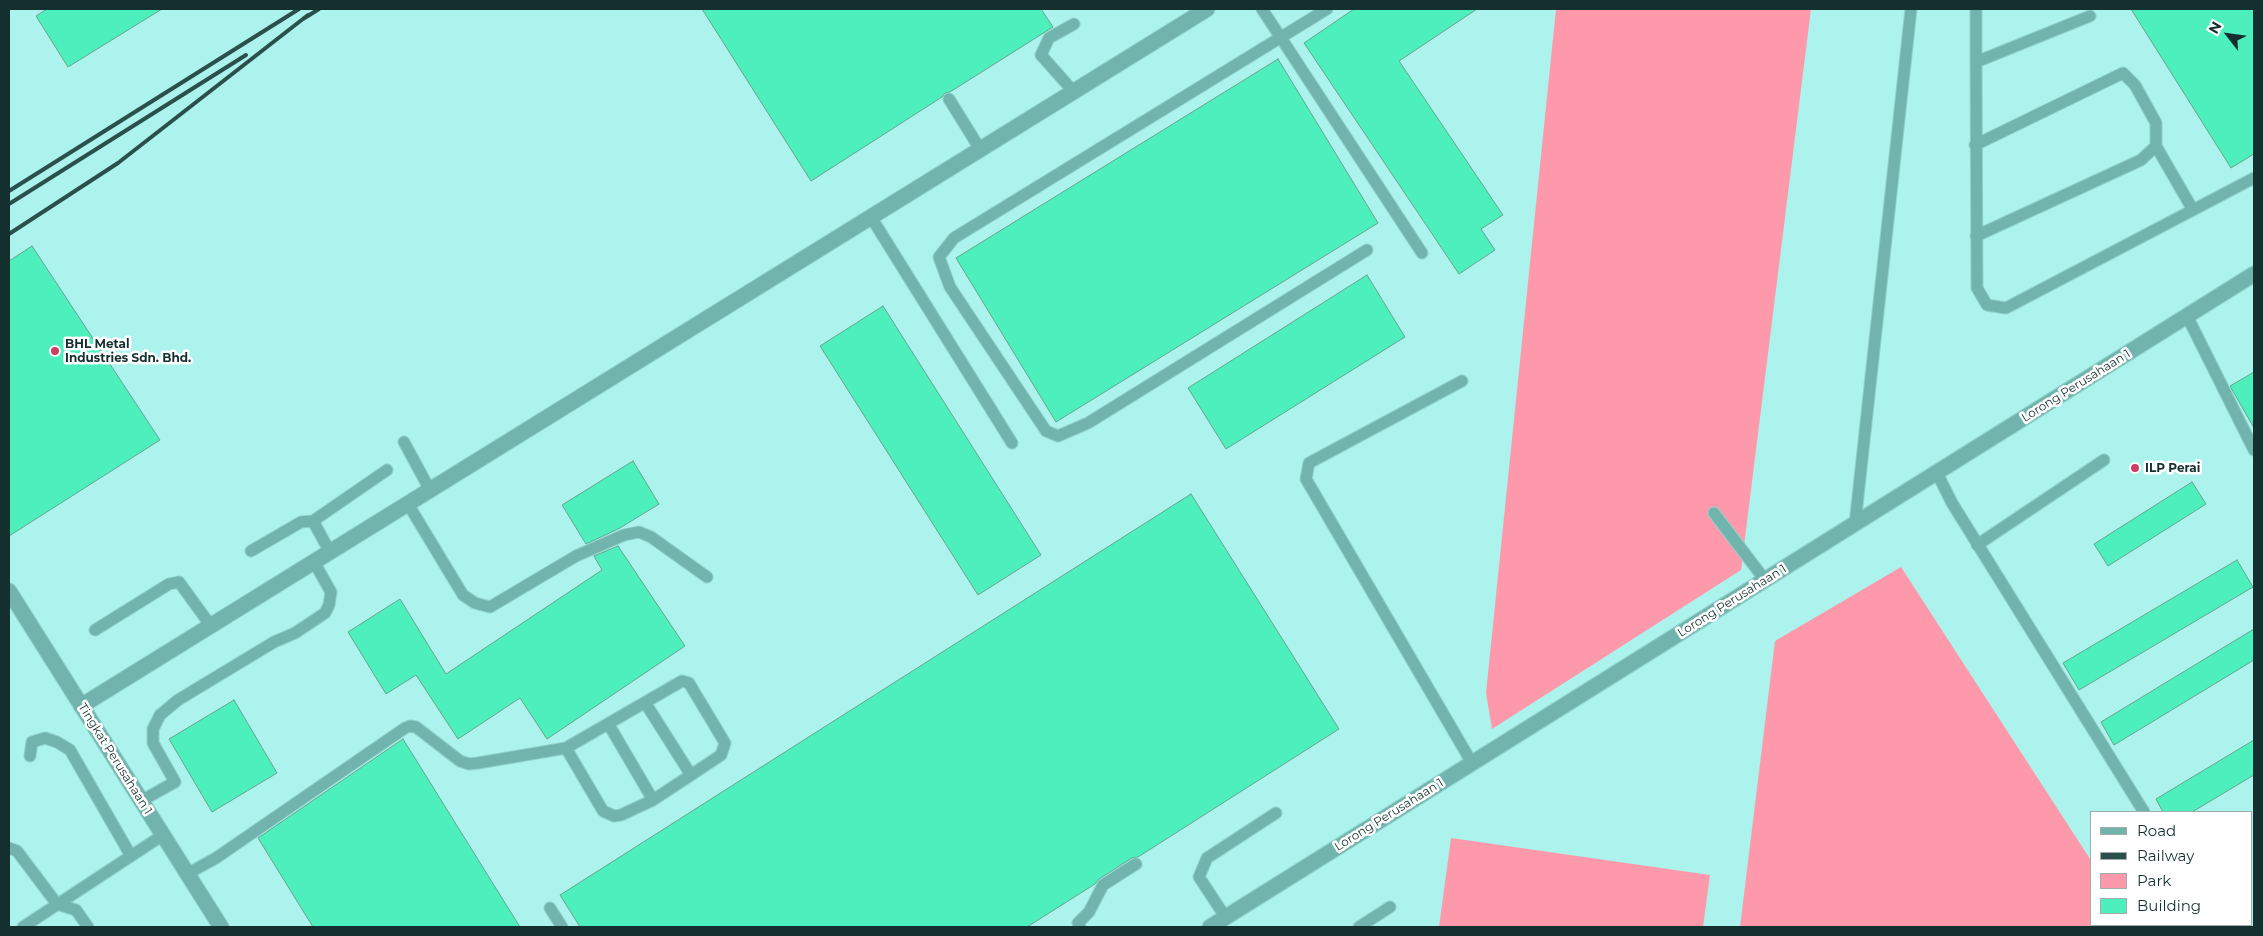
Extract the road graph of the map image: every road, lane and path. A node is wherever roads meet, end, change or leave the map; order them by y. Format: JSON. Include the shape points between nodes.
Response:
{"nodes":[{"id":1,"x":1207,"y":9,"type":"edge"},
{"id":2,"x":1262,"y":9,"type":"edge"},
{"id":3,"x":1326,"y":9,"type":"edge"},
{"id":4,"x":1911,"y":9,"type":"edge"},
{"id":5,"x":1976,"y":9,"type":"edge"},
{"id":6,"x":2090,"y":16,"type":"dead end"},
{"id":7,"x":1074,"y":24,"type":"dead end"},
{"id":8,"x":1280,"y":36,"type":"junction"},
{"id":9,"x":1976,"y":62,"type":"junction"},
{"id":10,"x":1073,"y":91,"type":"junction"},
{"id":11,"x":948,"y":99,"type":"dead end"},
{"id":12,"x":1975,"y":145,"type":"junction"},
{"id":13,"x":2156,"y":146,"type":"junction"},
{"id":14,"x":980,"y":149,"type":"junction"},
{"id":15,"x":2254,"y":178,"type":"edge"},
{"id":16,"x":2194,"y":210,"type":"junction"},
{"id":17,"x":871,"y":217,"type":"junction"},
{"id":18,"x":1976,"y":236,"type":"junction"},
{"id":19,"x":1366,"y":250,"type":"dead end"},
{"id":20,"x":1422,"y":252,"type":"dead end"},
{"id":21,"x":2254,"y":274,"type":"edge"},
{"id":22,"x":2187,"y":316,"type":"junction"},
{"id":23,"x":1462,"y":381,"type":"dead end"},
{"id":24,"x":404,"y":442,"type":"dead end"},
{"id":25,"x":1012,"y":443,"type":"dead end"},
{"id":26,"x":2254,"y":448,"type":"edge"},
{"id":27,"x":2104,"y":460,"type":"dead end"},
{"id":28,"x":387,"y":470,"type":"dead end"},
{"id":29,"x":1937,"y":473,"type":"junction"},
{"id":30,"x":430,"y":490,"type":"junction"},
{"id":31,"x":408,"y":504,"type":"junction"},
{"id":32,"x":1714,"y":513,"type":"dead end"},
{"id":33,"x":313,"y":521,"type":"junction"},
{"id":34,"x":1855,"y":524,"type":"junction"},
{"id":35,"x":1977,"y":545,"type":"junction"},
{"id":36,"x":251,"y":550,"type":"dead end"},
{"id":37,"x":330,"y":552,"type":"junction"},
{"id":38,"x":314,"y":562,"type":"junction"},
{"id":39,"x":707,"y":578,"type":"dead end"},
{"id":40,"x":1765,"y":580,"type":"junction"},
{"id":41,"x":9,"y":591,"type":"edge"},
{"id":42,"x":211,"y":626,"type":"junction"},
{"id":43,"x":95,"y":630,"type":"dead end"},
{"id":44,"x":646,"y":704,"type":"junction"},
{"id":45,"x":81,"y":706,"type":"junction"},
{"id":46,"x":609,"y":725,"type":"junction"},
{"id":47,"x":566,"y":748,"type":"junction"},
{"id":48,"x":30,"y":756,"type":"dead end"},
{"id":49,"x":1472,"y":763,"type":"junction"},
{"id":50,"x":691,"y":776,"type":"junction"},
{"id":51,"x":653,"y":800,"type":"junction"},
{"id":52,"x":141,"y":802,"type":"junction"},
{"id":53,"x":2143,"y":811,"type":"edge"},
{"id":54,"x":1276,"y":813,"type":"dead end"},
{"id":55,"x":163,"y":836,"type":"junction"},
{"id":56,"x":9,"y":848,"type":"edge"},
{"id":57,"x":131,"y":856,"type":"junction"},
{"id":58,"x":1136,"y":864,"type":"dead end"},
{"id":59,"x":187,"y":874,"type":"junction"},
{"id":60,"x":57,"y":904,"type":"junction"},
{"id":61,"x":1390,"y":907,"type":"dead end"},
{"id":62,"x":550,"y":908,"type":"dead end"},
{"id":63,"x":1226,"y":918,"type":"junction"},
{"id":64,"x":1077,"y":926,"type":"edge"},
{"id":65,"x":23,"y":927,"type":"edge"},
{"id":66,"x":88,"y":927,"type":"edge"},
{"id":67,"x":221,"y":927,"type":"edge"},
{"id":68,"x":562,"y":927,"type":"edge"},
{"id":69,"x":1210,"y":927,"type":"edge"},
{"id":70,"x":1359,"y":927,"type":"edge"}],
"edges":[{"from":1,"to":10,"type":"street"},
{"from":2,"to":8,"type":"lane"},
{"from":3,"to":8,"type":"lane"},
{"from":4,"to":34,"type":"lane"},
{"from":5,"to":9,"type":"lane"},
{"from":6,"to":9,"type":"lane"},
{"from":7,"to":10,"type":"lane","via":[[1049,38],[1041,55]]},
{"from":8,"to":19,"type":"lane","via":[[954,238],[939,257],[950,287],[1046,431],[1058,436],[1088,423]]},
{"from":8,"to":20,"type":"lane"},
{"from":9,"to":12,"type":"lane"},
{"from":10,"to":14,"type":"street"},
{"from":11,"to":14,"type":"lane"},
{"from":12,"to":13,"type":"lane","via":[[2123,73],[2135,85],[2156,123]]},
{"from":12,"to":18,"type":"lane"},
{"from":13,"to":16,"type":"lane"},
{"from":13,"to":18,"type":"lane","via":[[2141,160]]},
{"from":14,"to":17,"type":"street"},
{"from":15,"to":16,"type":"lane"},
{"from":16,"to":18,"type":"lane","via":[[2006,308],[1987,305],[1977,288]]},
{"from":17,"to":25,"type":"lane"},
{"from":17,"to":30,"type":"street"},
{"from":21,"to":22,"type":"street","name":"Lorong Perusahaan 1"},
{"from":22,"to":26,"type":"lane"},
{"from":22,"to":29,"type":"street","name":"Lorong Perusahaan 1"},
{"from":23,"to":49,"type":"lane","via":[[1309,463],[1306,479]]},
{"from":24,"to":30,"type":"lane"},
{"from":27,"to":35,"type":"lane"},
{"from":28,"to":33,"type":"lane"},
{"from":29,"to":34,"type":"street","name":"Lorong Perusahaan 1"},
{"from":29,"to":35,"type":"lane"},
{"from":30,"to":31,"type":"street"},
{"from":31,"to":37,"type":"street"},
{"from":31,"to":39,"type":"lane","via":[[463,595],[475,604],[490,607],[576,556],[639,532],[651,537]]},
{"from":32,"to":40,"type":"lane"},
{"from":33,"to":36,"type":"lane","via":[[301,522]]},
{"from":33,"to":37,"type":"lane"},
{"from":34,"to":40,"type":"street","name":"Lorong Perusahaan 1"},
{"from":35,"to":53,"type":"lane"},
{"from":37,"to":38,"type":"street"},
{"from":38,"to":42,"type":"street"},
{"from":38,"to":52,"type":"lane","via":[[331,592],[325,613],[178,700],[160,715],[153,743],[176,781]]},
{"from":40,"to":49,"type":"street","name":"Lorong Perusahaan 1"},
{"from":41,"to":45,"type":"street","name":"Tingkat Perusahaan 1"},
{"from":42,"to":43,"type":"lane","via":[[179,582],[169,584]]},
{"from":42,"to":45,"type":"street"},
{"from":44,"to":46,"type":"lane"},
{"from":44,"to":50,"type":"lane"},
{"from":44,"to":50,"type":"lane","via":[[682,681],[689,683],[725,743],[721,755]]},
{"from":45,"to":52,"type":"street","name":"Tingkat Perusahaan 1"},
{"from":46,"to":47,"type":"lane"},
{"from":46,"to":51,"type":"lane"},
{"from":47,"to":51,"type":"lane","via":[[608,815],[621,815]]},
{"from":47,"to":59,"type":"lane","via":[[469,764],[460,761],[416,727],[405,728],[216,858]]},
{"from":48,"to":57,"type":"lane","via":[[32,742],[45,738],[70,750]]},
{"from":49,"to":63,"type":"street","name":"Lorong Perusahaan 1"},
{"from":50,"to":51,"type":"lane"},
{"from":52,"to":55,"type":"street","name":"Tingkat Perusahaan 1"},
{"from":54,"to":63,"type":"lane","via":[[1207,858],[1199,877]]},
{"from":55,"to":57,"type":"lane"},
{"from":55,"to":59,"type":"street","name":"Tingkat Perusahaan 1"},
{"from":56,"to":60,"type":"lane","via":[[17,851]]},
{"from":57,"to":60,"type":"lane"},
{"from":58,"to":64,"type":"lane","via":[[1103,885],[1089,912]]},
{"from":59,"to":67,"type":"street","name":"Tingkat Perusahaan 1"},
{"from":60,"to":65,"type":"lane"},
{"from":60,"to":66,"type":"lane","via":[[76,910]]},
{"from":61,"to":70,"type":"lane"},
{"from":62,"to":68,"type":"lane"},
{"from":63,"to":69,"type":"street","name":"Lorong Perusahaan 1"}]}
